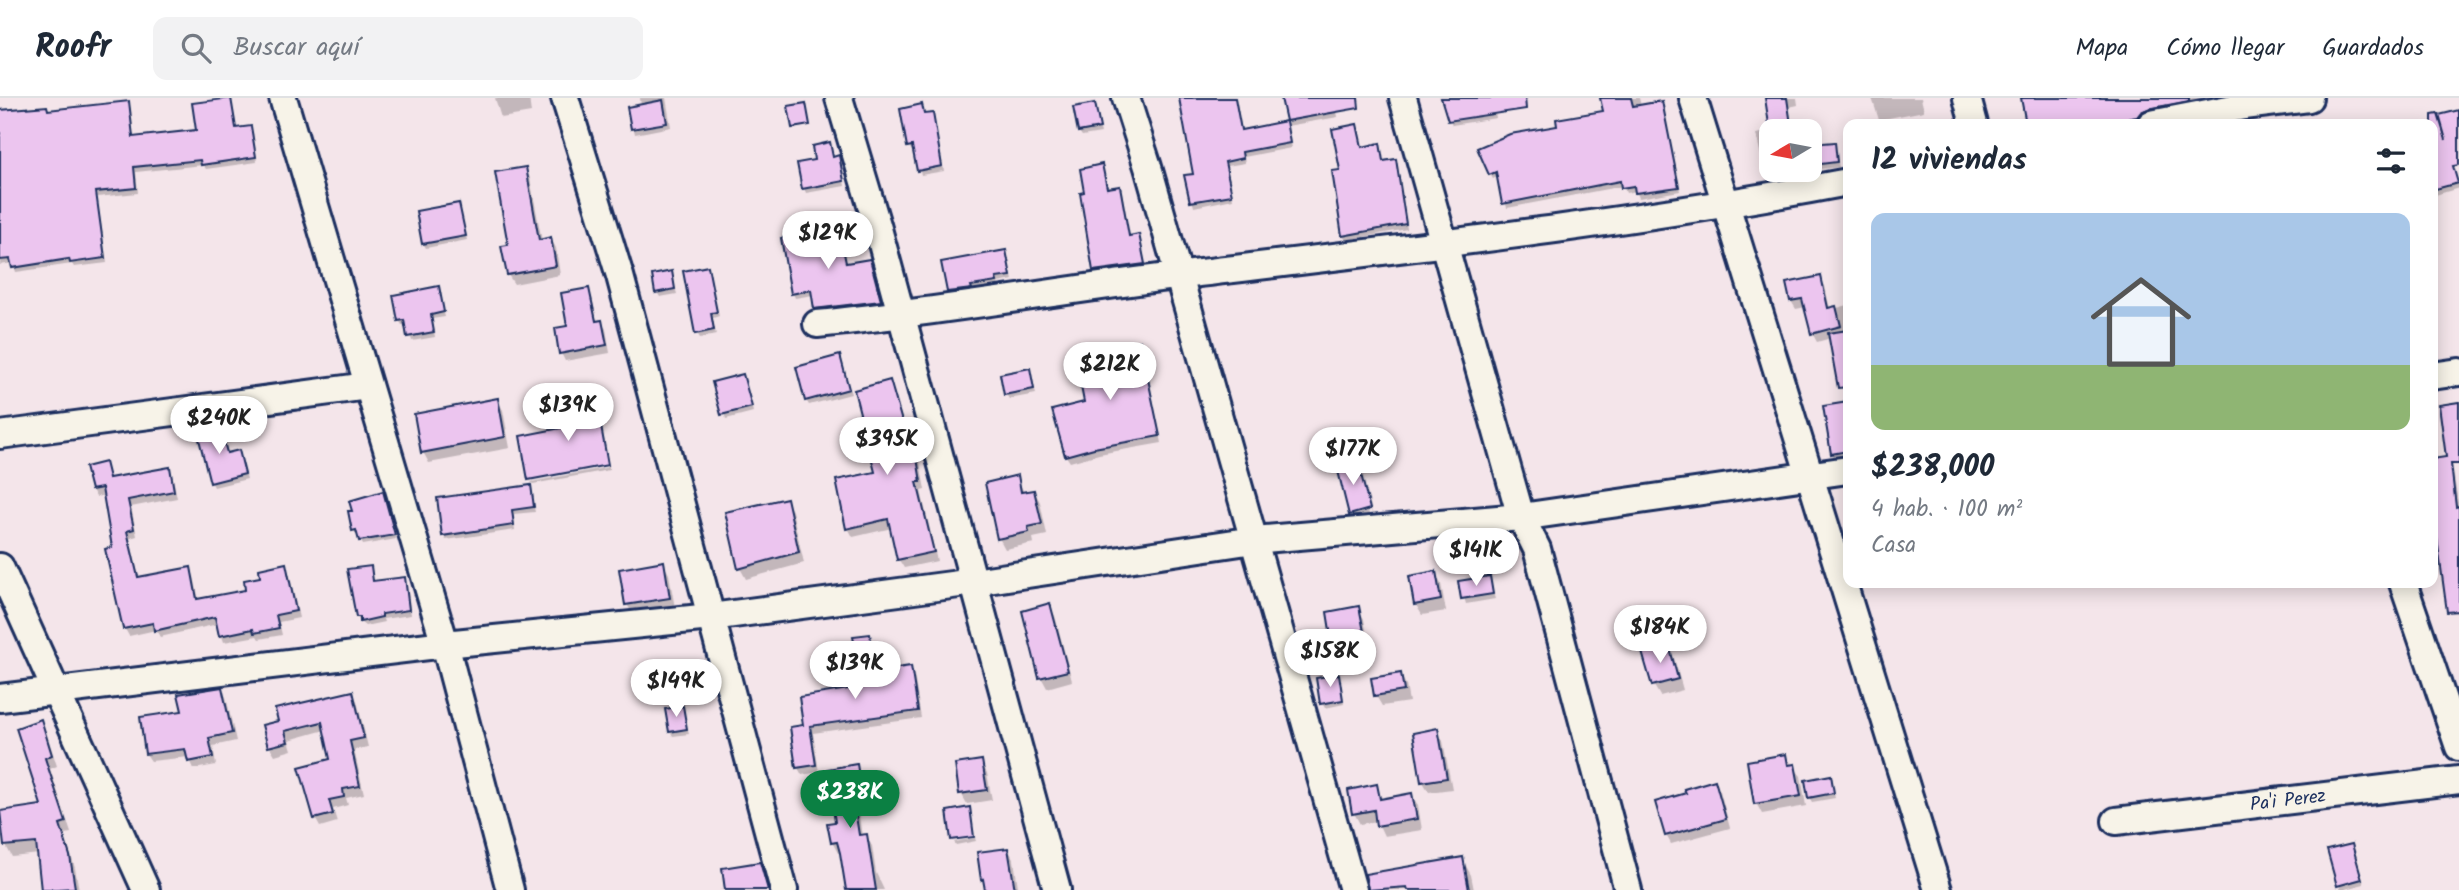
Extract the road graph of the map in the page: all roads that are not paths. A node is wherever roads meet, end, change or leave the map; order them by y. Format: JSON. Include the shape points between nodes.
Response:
{"nodes":[{"id":1,"x":283,"y":98,"type":"edge"},
{"id":2,"x":565,"y":98,"type":"edge"},
{"id":3,"x":839,"y":98,"type":"edge"},
{"id":4,"x":1126,"y":98,"type":"edge"},
{"id":5,"x":1403,"y":98,"type":"edge"},
{"id":6,"x":1693,"y":98,"type":"edge"},
{"id":7,"x":1967,"y":98,"type":"edge"},
{"id":8,"x":2308,"y":98,"type":"edge"},
{"id":9,"x":2245,"y":110,"type":"edge"},
{"id":10,"x":1973,"y":119,"type":"edge"},
{"id":11,"x":2185,"y":119,"type":"edge"},
{"id":12,"x":1843,"y":183,"type":"edge"},
{"id":13,"x":1725,"y":205,"type":"junction"},
{"id":14,"x":1444,"y":244,"type":"junction"},
{"id":15,"x":1179,"y":276,"type":"junction"},
{"id":16,"x":901,"y":315,"type":"junction"},
{"id":17,"x":817,"y":324,"type":"dead end"},
{"id":18,"x":2459,"y":372,"type":"edge"},
{"id":19,"x":2438,"y":375,"type":"edge"},
{"id":20,"x":368,"y":386,"type":"junction"},
{"id":21,"x":0,"y":435,"type":"edge"},
{"id":22,"x":1843,"y":471,"type":"edge"},
{"id":23,"x":1809,"y":477,"type":"junction"},
{"id":24,"x":1521,"y":517,"type":"junction"},
{"id":25,"x":1254,"y":540,"type":"junction"},
{"id":26,"x":0,"y":567,"type":"edge"},
{"id":27,"x":974,"y":582,"type":"junction"},
{"id":28,"x":1843,"y":586,"type":"edge"},
{"id":29,"x":1844,"y":588,"type":"edge"},
{"id":30,"x":2405,"y":588,"type":"edge"},
{"id":31,"x":711,"y":617,"type":"junction"},
{"id":32,"x":445,"y":644,"type":"junction"},
{"id":33,"x":57,"y":691,"type":"junction"},
{"id":34,"x":0,"y":698,"type":"edge"},
{"id":35,"x":2459,"y":747,"type":"edge"},
{"id":36,"x":2459,"y":780,"type":"edge"},
{"id":37,"x":2116,"y":821,"type":"dead end"},
{"id":38,"x":146,"y":890,"type":"edge"},
{"id":39,"x":510,"y":890,"type":"edge"},
{"id":40,"x":784,"y":890,"type":"edge"},
{"id":41,"x":1057,"y":890,"type":"edge"},
{"id":42,"x":1353,"y":890,"type":"edge"},
{"id":43,"x":1628,"y":890,"type":"edge"},
{"id":44,"x":1938,"y":890,"type":"edge"}],
"edges":[{"from":1,"to":20,"type":"street"},
{"from":2,"to":31,"type":"street","via":[[620,276]]},
{"from":3,"to":16,"type":"street"},
{"from":4,"to":15,"type":"street"},
{"from":5,"to":14,"type":"street"},
{"from":6,"to":13,"type":"street"},
{"from":7,"to":10,"type":"street"},
{"from":8,"to":9,"type":"street"},
{"from":9,"to":11,"type":"street"},
{"from":12,"to":13,"type":"street"},
{"from":13,"to":14,"type":"street"},
{"from":13,"to":23,"type":"street"},
{"from":14,"to":15,"type":"street"},
{"from":14,"to":24,"type":"street"},
{"from":15,"to":16,"type":"street"},
{"from":15,"to":25,"type":"street"},
{"from":16,"to":17,"type":"street"},
{"from":16,"to":27,"type":"street"},
{"from":18,"to":19,"type":"street"},
{"from":20,"to":21,"type":"street"},
{"from":20,"to":32,"type":"street"},
{"from":22,"to":23,"type":"street"},
{"from":23,"to":24,"type":"street"},
{"from":23,"to":28,"type":"street"},
{"from":24,"to":25,"type":"street"},
{"from":24,"to":43,"type":"street","via":[[1537,549]]},
{"from":25,"to":27,"type":"street"},
{"from":25,"to":42,"type":"street"},
{"from":26,"to":33,"type":"street"},
{"from":27,"to":31,"type":"street"},
{"from":27,"to":41,"type":"street"},
{"from":29,"to":44,"type":"street"},
{"from":30,"to":35,"type":"street"},
{"from":31,"to":32,"type":"street"},
{"from":31,"to":40,"type":"street"},
{"from":32,"to":33,"type":"street"},
{"from":32,"to":39,"type":"street"},
{"from":33,"to":34,"type":"street"},
{"from":33,"to":38,"type":"street"},
{"from":36,"to":37,"type":"street","name":"Pa'i Perez"}]}
